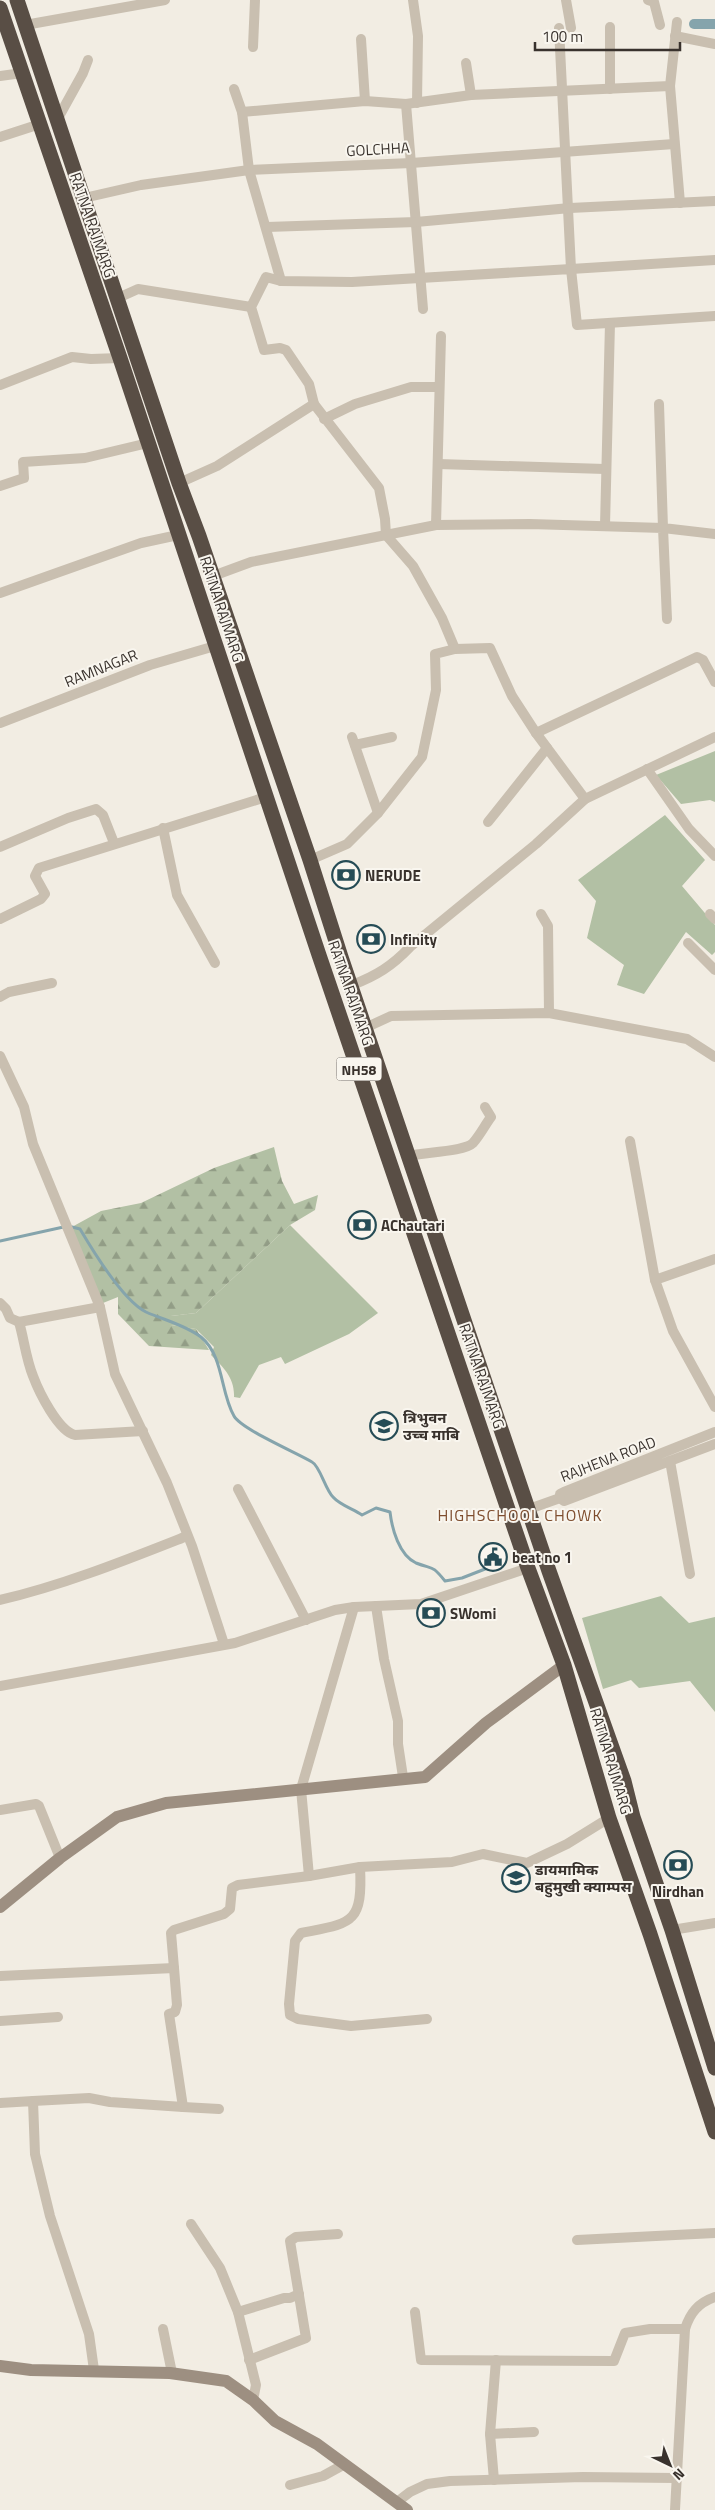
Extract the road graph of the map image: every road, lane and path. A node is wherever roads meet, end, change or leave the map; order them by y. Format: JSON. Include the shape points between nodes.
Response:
{"nodes":[{"id":1,"x":17,"y":0,"type":"edge"},
{"id":2,"x":165,"y":0,"type":"edge"},
{"id":3,"x":255,"y":0,"type":"edge"},
{"id":4,"x":413,"y":0,"type":"edge"},
{"id":5,"x":566,"y":0,"type":"edge"},
{"id":6,"x":648,"y":0,"type":"edge"},
{"id":7,"x":0,"y":8,"type":"edge"},
{"id":8,"x":677,"y":22,"type":"dead end"},
{"id":9,"x":25,"y":25,"type":"junction"},
{"id":10,"x":660,"y":25,"type":"dead end"},
{"id":11,"x":610,"y":27,"type":"dead end"},
{"id":12,"x":559,"y":28,"type":"dead end"},
{"id":13,"x":571,"y":28,"type":"dead end"},
{"id":14,"x":675,"y":36,"type":"junction"},
{"id":15,"x":361,"y":39,"type":"dead end"},
{"id":16,"x":715,"y":44,"type":"edge"},
{"id":17,"x":253,"y":47,"type":"dead end"},
{"id":18,"x":88,"y":60,"type":"dead end"},
{"id":19,"x":466,"y":63,"type":"dead end"},
{"id":20,"x":22,"y":73,"type":"junction"},
{"id":21,"x":0,"y":76,"type":"edge"},
{"id":22,"x":670,"y":86,"type":"junction"},
{"id":23,"x":234,"y":89,"type":"dead end"},
{"id":24,"x":610,"y":89,"type":"junction"},
{"id":25,"x":563,"y":91,"type":"junction"},
{"id":26,"x":471,"y":95,"type":"junction"},
{"id":27,"x":365,"y":101,"type":"junction"},
{"id":28,"x":412,"y":103,"type":"junction"},
{"id":29,"x":242,"y":112,"type":"junction"},
{"id":30,"x":57,"y":120,"type":"junction"},
{"id":31,"x":40,"y":124,"type":"junction"},
{"id":32,"x":0,"y":137,"type":"edge"},
{"id":33,"x":674,"y":144,"type":"junction"},
{"id":34,"x":564,"y":151,"type":"junction"},
{"id":35,"x":410,"y":162,"type":"junction"},
{"id":36,"x":249,"y":170,"type":"junction"},
{"id":37,"x":84,"y":198,"type":"junction"},
{"id":38,"x":715,"y":201,"type":"edge"},
{"id":39,"x":680,"y":203,"type":"junction"},
{"id":40,"x":570,"y":208,"type":"junction"},
{"id":41,"x":416,"y":222,"type":"junction"},
{"id":42,"x":267,"y":227,"type":"junction"},
{"id":43,"x":715,"y":260,"type":"edge"},
{"id":44,"x":572,"y":269,"type":"junction"},
{"id":45,"x":419,"y":279,"type":"junction"},
{"id":46,"x":281,"y":281,"type":"junction"},
{"id":47,"x":118,"y":298,"type":"junction"},
{"id":48,"x":251,"y":307,"type":"junction"},
{"id":49,"x":423,"y":309,"type":"dead end"},
{"id":50,"x":715,"y":316,"type":"edge"},
{"id":51,"x":610,"y":323,"type":"junction"},
{"id":52,"x":441,"y":336,"type":"dead end"},
{"id":53,"x":120,"y":358,"type":"junction"},
{"id":54,"x":0,"y":385,"type":"edge"},
{"id":55,"x":439,"y":387,"type":"junction"},
{"id":56,"x":314,"y":404,"type":"junction"},
{"id":57,"x":659,"y":404,"type":"dead end"},
{"id":58,"x":324,"y":419,"type":"junction"},
{"id":59,"x":148,"y":443,"type":"junction"},
{"id":60,"x":438,"y":464,"type":"junction"},
{"id":61,"x":605,"y":469,"type":"junction"},
{"id":62,"x":179,"y":483,"type":"junction"},
{"id":63,"x":0,"y":486,"type":"edge"},
{"id":64,"x":436,"y":525,"type":"junction"},
{"id":65,"x":605,"y":526,"type":"junction"},
{"id":66,"x":664,"y":528,"type":"junction"},
{"id":67,"x":715,"y":534,"type":"edge"},
{"id":68,"x":178,"y":535,"type":"junction"},
{"id":69,"x":386,"y":535,"type":"junction"},
{"id":70,"x":213,"y":576,"type":"junction"},
{"id":71,"x":0,"y":594,"type":"edge"},
{"id":72,"x":667,"y":619,"type":"dead end"},
{"id":73,"x":215,"y":646,"type":"junction"},
{"id":74,"x":455,"y":648,"type":"junction"},
{"id":75,"x":715,"y":682,"type":"edge"},
{"id":76,"x":0,"y":723,"type":"edge"},
{"id":77,"x":536,"y":733,"type":"junction"},
{"id":78,"x":392,"y":737,"type":"dead end"},
{"id":79,"x":715,"y":737,"type":"edge"},
{"id":80,"x":547,"y":748,"type":"junction"},
{"id":81,"x":647,"y":769,"type":"junction"},
{"id":82,"x":266,"y":797,"type":"junction"},
{"id":83,"x":585,"y":799,"type":"junction"},
{"id":84,"x":378,"y":812,"type":"junction"},
{"id":85,"x":488,"y":822,"type":"dead end"},
{"id":86,"x":163,"y":828,"type":"junction"},
{"id":87,"x":114,"y":843,"type":"junction"},
{"id":88,"x":0,"y":847,"type":"edge"},
{"id":89,"x":715,"y":856,"type":"edge"},
{"id":90,"x":310,"y":860,"type":"junction"},
{"id":91,"x":540,"y":914,"type":"dead end"},
{"id":92,"x":0,"y":919,"type":"edge"},
{"id":93,"x":688,"y":943,"type":"dead end"},
{"id":94,"x":215,"y":963,"type":"dead end"},
{"id":95,"x":715,"y":970,"type":"edge"},
{"id":96,"x":52,"y":983,"type":"dead end"},
{"id":97,"x":352,"y":985,"type":"junction"},
{"id":98,"x":0,"y":997,"type":"edge"},
{"id":99,"x":549,"y":1013,"type":"junction"},
{"id":100,"x":365,"y":1028,"type":"junction"},
{"id":101,"x":0,"y":1056,"type":"edge"},
{"id":102,"x":715,"y":1057,"type":"edge"},
{"id":103,"x":485,"y":1107,"type":"dead end"},
{"id":104,"x":630,"y":1141,"type":"dead end"},
{"id":105,"x":408,"y":1156,"type":"junction"},
{"id":106,"x":715,"y":1260,"type":"edge"},
{"id":107,"x":655,"y":1280,"type":"junction"},
{"id":108,"x":0,"y":1303,"type":"edge"},
{"id":109,"x":100,"y":1307,"type":"junction"},
{"id":110,"x":20,"y":1322,"type":"junction"},
{"id":111,"x":715,"y":1407,"type":"edge"},
{"id":112,"x":143,"y":1432,"type":"junction"},
{"id":113,"x":715,"y":1432,"type":"edge"},
{"id":114,"x":715,"y":1444,"type":"edge"},
{"id":115,"x":658,"y":1460,"type":"junction"},
{"id":116,"x":670,"y":1461,"type":"junction"},
{"id":117,"x":238,"y":1489,"type":"dead end"},
{"id":118,"x":530,"y":1509,"type":"junction"},
{"id":119,"x":188,"y":1536,"type":"junction"},
{"id":120,"x":528,"y":1568,"type":"junction"},
{"id":121,"x":690,"y":1574,"type":"dead end"},
{"id":122,"x":0,"y":1600,"type":"edge"},
{"id":123,"x":376,"y":1606,"type":"junction"},
{"id":124,"x":354,"y":1607,"type":"junction"},
{"id":125,"x":306,"y":1620,"type":"junction"},
{"id":126,"x":224,"y":1644,"type":"junction"},
{"id":127,"x":564,"y":1665,"type":"junction"},
{"id":128,"x":0,"y":1686,"type":"edge"},
{"id":129,"x":403,"y":1778,"type":"junction"},
{"id":130,"x":301,"y":1789,"type":"junction"},
{"id":131,"x":0,"y":1810,"type":"edge"},
{"id":132,"x":609,"y":1818,"type":"junction"},
{"id":133,"x":60,"y":1858,"type":"junction"},
{"id":134,"x":360,"y":1867,"type":"junction"},
{"id":135,"x":309,"y":1876,"type":"junction"},
{"id":136,"x":0,"y":1907,"type":"edge"},
{"id":137,"x":715,"y":1923,"type":"edge"},
{"id":138,"x":672,"y":1930,"type":"junction"},
{"id":139,"x":174,"y":1968,"type":"junction"},
{"id":140,"x":0,"y":1976,"type":"edge"},
{"id":141,"x":58,"y":2017,"type":"dead end"},
{"id":142,"x":427,"y":2019,"type":"dead end"},
{"id":143,"x":0,"y":2020,"type":"edge"},
{"id":144,"x":715,"y":2068,"type":"edge"},
{"id":145,"x":33,"y":2101,"type":"junction"},
{"id":146,"x":0,"y":2103,"type":"edge"},
{"id":147,"x":183,"y":2107,"type":"junction"},
{"id":148,"x":219,"y":2109,"type":"dead end"},
{"id":149,"x":715,"y":2132,"type":"edge"},
{"id":150,"x":191,"y":2224,"type":"dead end"},
{"id":151,"x":715,"y":2233,"type":"edge"},
{"id":152,"x":338,"y":2234,"type":"dead end"},
{"id":153,"x":577,"y":2240,"type":"dead end"},
{"id":154,"x":299,"y":2294,"type":"junction"},
{"id":155,"x":715,"y":2297,"type":"edge"},
{"id":156,"x":238,"y":2312,"type":"junction"},
{"id":157,"x":415,"y":2312,"type":"dead end"},
{"id":158,"x":164,"y":2329,"type":"dead end"},
{"id":159,"x":685,"y":2329,"type":"junction"},
{"id":160,"x":249,"y":2360,"type":"junction"},
{"id":161,"x":496,"y":2360,"type":"junction"},
{"id":162,"x":0,"y":2366,"type":"edge"},
{"id":163,"x":94,"y":2370,"type":"junction"},
{"id":164,"x":172,"y":2374,"type":"junction"},
{"id":165,"x":253,"y":2400,"type":"junction"},
{"id":166,"x":534,"y":2432,"type":"dead end"},
{"id":167,"x":490,"y":2434,"type":"junction"},
{"id":168,"x":343,"y":2465,"type":"junction"},
{"id":169,"x":675,"y":2478,"type":"junction"},
{"id":170,"x":494,"y":2480,"type":"junction"},
{"id":171,"x":290,"y":2484,"type":"dead end"},
{"id":172,"x":402,"y":2506,"type":"edge"},
{"id":173,"x":675,"y":2510,"type":"edge"}],
"edges":[{"from":1,"to":9,"type":"highway","name":"RATNA RAJMARG","number":"NH58"},
{"from":2,"to":9,"type":"street"},
{"from":3,"to":17,"type":"street"},
{"from":4,"to":28,"type":"street","via":[[418,36]]},
{"from":5,"to":13,"type":"street"},
{"from":6,"to":10,"type":"street","via":[[654,2]]},
{"from":7,"to":20,"type":"highway","name":"RATNA RAJMARG","number":"NH58"},
{"from":8,"to":14,"type":"street"},
{"from":9,"to":30,"type":"highway","name":"RATNA RAJMARG","number":"NH58"},
{"from":11,"to":24,"type":"street"},
{"from":12,"to":25,"type":"street"},
{"from":14,"to":16,"type":"street"},
{"from":14,"to":22,"type":"street"},
{"from":15,"to":27,"type":"street"},
{"from":18,"to":30,"type":"street"},
{"from":19,"to":26,"type":"street"},
{"from":20,"to":21,"type":"street"},
{"from":20,"to":31,"type":"highway","name":"RATNA RAJMARG","number":"NH58"},
{"from":22,"to":24,"type":"street"},
{"from":22,"to":33,"type":"street"},
{"from":23,"to":29,"type":"street"},
{"from":24,"to":25,"type":"street"},
{"from":25,"to":26,"type":"street"},
{"from":25,"to":34,"type":"street"},
{"from":26,"to":28,"type":"street"},
{"from":27,"to":28,"type":"street"},
{"from":27,"to":29,"type":"street"},
{"from":28,"to":35,"type":"street"},
{"from":29,"to":36,"type":"street"},
{"from":30,"to":37,"type":"highway","name":"RATNA RAJMARG","number":"NH58"},
{"from":31,"to":32,"type":"street"},
{"from":31,"to":53,"type":"highway","name":"RATNA RAJMARG","number":"NH58"},
{"from":33,"to":34,"type":"street","name":"GOLCHHA"},
{"from":33,"to":39,"type":"street"},
{"from":34,"to":35,"type":"street","name":"GOLCHHA"},
{"from":34,"to":40,"type":"street"},
{"from":35,"to":36,"type":"street","name":"GOLCHHA"},
{"from":35,"to":41,"type":"street"},
{"from":36,"to":37,"type":"street","name":"GOLCHHA","via":[[141,185]]},
{"from":36,"to":42,"type":"street"},
{"from":37,"to":47,"type":"highway","name":"RATNA RAJMARG","number":"NH58"},
{"from":38,"to":39,"type":"street"},
{"from":39,"to":40,"type":"street"},
{"from":40,"to":41,"type":"street"},
{"from":40,"to":44,"type":"street"},
{"from":41,"to":42,"type":"street"},
{"from":41,"to":45,"type":"street"},
{"from":42,"to":46,"type":"street"},
{"from":43,"to":44,"type":"street"},
{"from":44,"to":45,"type":"street"},
{"from":44,"to":51,"type":"street","via":[[577,325]]},
{"from":45,"to":46,"type":"street"},
{"from":45,"to":49,"type":"street"},
{"from":46,"to":48,"type":"street","via":[[266,277]]},
{"from":47,"to":48,"type":"street","via":[[138,289]]},
{"from":47,"to":62,"type":"highway","name":"RATNA RAJMARG","number":"NH58"},
{"from":48,"to":56,"type":"street","via":[[264,350],[286,350],[309,384]]},
{"from":50,"to":51,"type":"street"},
{"from":51,"to":61,"type":"street"},
{"from":52,"to":55,"type":"street"},
{"from":53,"to":54,"type":"street","via":[[72,357]]},
{"from":53,"to":59,"type":"highway","name":"RATNA RAJMARG","number":"NH58"},
{"from":55,"to":58,"type":"street","via":[[411,387],[355,404]]},
{"from":55,"to":60,"type":"street"},
{"from":56,"to":58,"type":"street"},
{"from":56,"to":62,"type":"street","via":[[217,466]]},
{"from":57,"to":66,"type":"street"},
{"from":58,"to":69,"type":"street","via":[[379,488]]},
{"from":59,"to":63,"type":"street","via":[[85,458],[23,462],[24,478]]},
{"from":59,"to":68,"type":"highway","name":"RATNA RAJMARG","number":"NH58"},
{"from":60,"to":61,"type":"street"},
{"from":60,"to":64,"type":"street"},
{"from":61,"to":65,"type":"street","via":[[608,488]]},
{"from":62,"to":70,"type":"highway","name":"RATNA RAJMARG","number":"NH58"},
{"from":64,"to":65,"type":"street"},
{"from":64,"to":69,"type":"street"},
{"from":65,"to":66,"type":"street"},
{"from":66,"to":67,"type":"street"},
{"from":66,"to":72,"type":"street"},
{"from":68,"to":71,"type":"street","via":[[133,546]]},
{"from":68,"to":73,"type":"highway","name":"RATNA RAJMARG","number":"NH58"},
{"from":69,"to":70,"type":"street","via":[[251,562]]},
{"from":69,"to":74,"type":"street","via":[[413,566]]},
{"from":70,"to":90,"type":"highway","name":"RATNA RAJMARG","number":"NH58"},
{"from":73,"to":76,"type":"street","name":"RAMNAGAR","via":[[150,665]]},
{"from":73,"to":82,"type":"highway","name":"RATNA RAJMARG","number":"NH58"},
{"from":74,"to":77,"type":"street","via":[[490,648],[512,696]]},
{"from":74,"to":84,"type":"street","via":[[435,654],[436,690],[422,756]]},
{"from":75,"to":77,"type":"street","via":[[703,660],[697,657]]},
{"from":77,"to":80,"type":"street"},
{"from":78,"to":84,"type":"street","via":[[354,741]]},
{"from":79,"to":81,"type":"street"},
{"from":80,"to":83,"type":"street"},
{"from":80,"to":85,"type":"street"},
{"from":81,"to":83,"type":"street"},
{"from":81,"to":89,"type":"street","via":[[689,829]]},
{"from":82,"to":86,"type":"street"},
{"from":82,"to":120,"type":"highway","name":"RATNA RAJMARG","number":"NH58"},
{"from":83,"to":97,"type":"street","via":[[392,965],[374,977]]},
{"from":84,"to":90,"type":"street","via":[[348,844]]},
{"from":86,"to":87,"type":"street"},
{"from":86,"to":94,"type":"street","via":[[177,895]]},
{"from":87,"to":88,"type":"street","via":[[103,816],[96,809]]},
{"from":87,"to":92,"type":"street","via":[[39,868],[35,876],[45,894]]},
{"from":90,"to":97,"type":"highway","name":"RATNA RAJMARG","number":"NH58"},
{"from":91,"to":99,"type":"street","via":[[548,926]]},
{"from":93,"to":95,"type":"street"},
{"from":96,"to":98,"type":"street"},
{"from":97,"to":100,"type":"highway","name":"RATNA RAJMARG","number":"NH58"},
{"from":99,"to":100,"type":"street","via":[[391,1016]]},
{"from":99,"to":102,"type":"street","via":[[687,1039]]},
{"from":100,"to":105,"type":"highway","name":"RATNA RAJMARG","number":"NH58"},
{"from":101,"to":109,"type":"street","via":[[24,1107],[33,1144]]},
{"from":103,"to":105,"type":"street","via":[[491,1117],[466,1148]]},
{"from":104,"to":107,"type":"street"},
{"from":105,"to":118,"type":"highway","name":"RATNA RAJMARG","number":"NH58"},
{"from":106,"to":107,"type":"street"},
{"from":107,"to":111,"type":"street","via":[[673,1330]]},
{"from":108,"to":110,"type":"street","via":[[10,1318]]},
{"from":109,"to":110,"type":"street"},
{"from":109,"to":112,"type":"street","via":[[115,1374]]},
{"from":110,"to":112,"type":"street","via":[[32,1375],[67,1434]]},
{"from":112,"to":119,"type":"street"},
{"from":113,"to":115,"type":"street","name":"RAJHENA ROAD"},
{"from":114,"to":116,"type":"street","name":"RAJHENA ROAD"},
{"from":115,"to":116,"type":"street","name":"RAJHENA ROAD"},
{"from":115,"to":118,"type":"street","name":"RAJHENA ROAD"},
{"from":116,"to":121,"type":"street"},
{"from":117,"to":125,"type":"street"},
{"from":118,"to":138,"type":"highway","name":"RATNA RAJMARG","number":"NH58"},
{"from":119,"to":122,"type":"street","via":[[37,1592]]},
{"from":119,"to":126,"type":"street"},
{"from":120,"to":123,"type":"street","via":[[421,1604]]},
{"from":120,"to":127,"type":"highway","name":"RATNA RAJMARG","number":"NH58"},
{"from":123,"to":124,"type":"street"},
{"from":123,"to":129,"type":"street","via":[[398,1721]]},
{"from":124,"to":125,"type":"street"},
{"from":124,"to":130,"type":"street"},
{"from":125,"to":126,"type":"street"},
{"from":126,"to":128,"type":"street"},
{"from":127,"to":129,"type":"street","via":[[486,1723],[425,1777]]},
{"from":127,"to":132,"type":"highway","name":"RATNA RAJMARG","number":"NH58"},
{"from":129,"to":130,"type":"street"},
{"from":130,"to":133,"type":"street","via":[[166,1803],[117,1817]]},
{"from":130,"to":135,"type":"street"},
{"from":131,"to":133,"type":"street","via":[[40,1806]]},
{"from":132,"to":134,"type":"street","via":[[567,1844],[527,1863],[483,1854],[452,1862]]},
{"from":132,"to":149,"type":"highway","name":"RATNA RAJMARG","number":"NH58"},
{"from":133,"to":136,"type":"street"},
{"from":134,"to":135,"type":"street"},
{"from":134,"to":142,"type":"street","via":[[361,1882],[354,1914],[346,1924],[301,1933],[295,1942],[290,2015],[298,2019],[351,2026]]},
{"from":135,"to":139,"type":"street","via":[[232,1888],[230,1909],[224,1914],[171,1933]]},
{"from":137,"to":138,"type":"street"},
{"from":138,"to":144,"type":"highway","name":"RATNA RAJMARG","number":"NH58"},
{"from":139,"to":140,"type":"street"},
{"from":139,"to":147,"type":"street","via":[[177,2005],[175,2012],[169,2014]]},
{"from":141,"to":143,"type":"street"},
{"from":145,"to":146,"type":"street"},
{"from":145,"to":147,"type":"street","via":[[89,2098]]},
{"from":145,"to":163,"type":"street","via":[[35,2154],[53,2224],[89,2334]]},
{"from":147,"to":148,"type":"street"},
{"from":150,"to":156,"type":"street","via":[[220,2268]]},
{"from":151,"to":153,"type":"street"},
{"from":152,"to":154,"type":"street","via":[[296,2237],[290,2241]]},
{"from":154,"to":156,"type":"street"},
{"from":154,"to":160,"type":"street","via":[[306,2338]]},
{"from":155,"to":159,"type":"street","via":[[696,2308]]},
{"from":156,"to":160,"type":"street"},
{"from":157,"to":161,"type":"street","via":[[421,2360]]},
{"from":158,"to":164,"type":"street"},
{"from":159,"to":161,"type":"street","via":[[624,2333],[614,2361]]},
{"from":159,"to":169,"type":"street"},
{"from":160,"to":165,"type":"street","via":[[256,2385]]},
{"from":161,"to":167,"type":"street"},
{"from":162,"to":163,"type":"street","via":[[31,2370]]},
{"from":163,"to":164,"type":"street"},
{"from":164,"to":165,"type":"street","via":[[226,2381]]},
{"from":165,"to":168,"type":"street","via":[[275,2421],[317,2444]]},
{"from":166,"to":167,"type":"street"},
{"from":167,"to":170,"type":"street"},
{"from":168,"to":171,"type":"street","via":[[324,2476]]},
{"from":168,"to":172,"type":"street"},
{"from":169,"to":170,"type":"street"},
{"from":169,"to":173,"type":"street"},
{"from":170,"to":172,"type":"street","via":[[450,2480],[427,2484],[410,2492]]}]}
